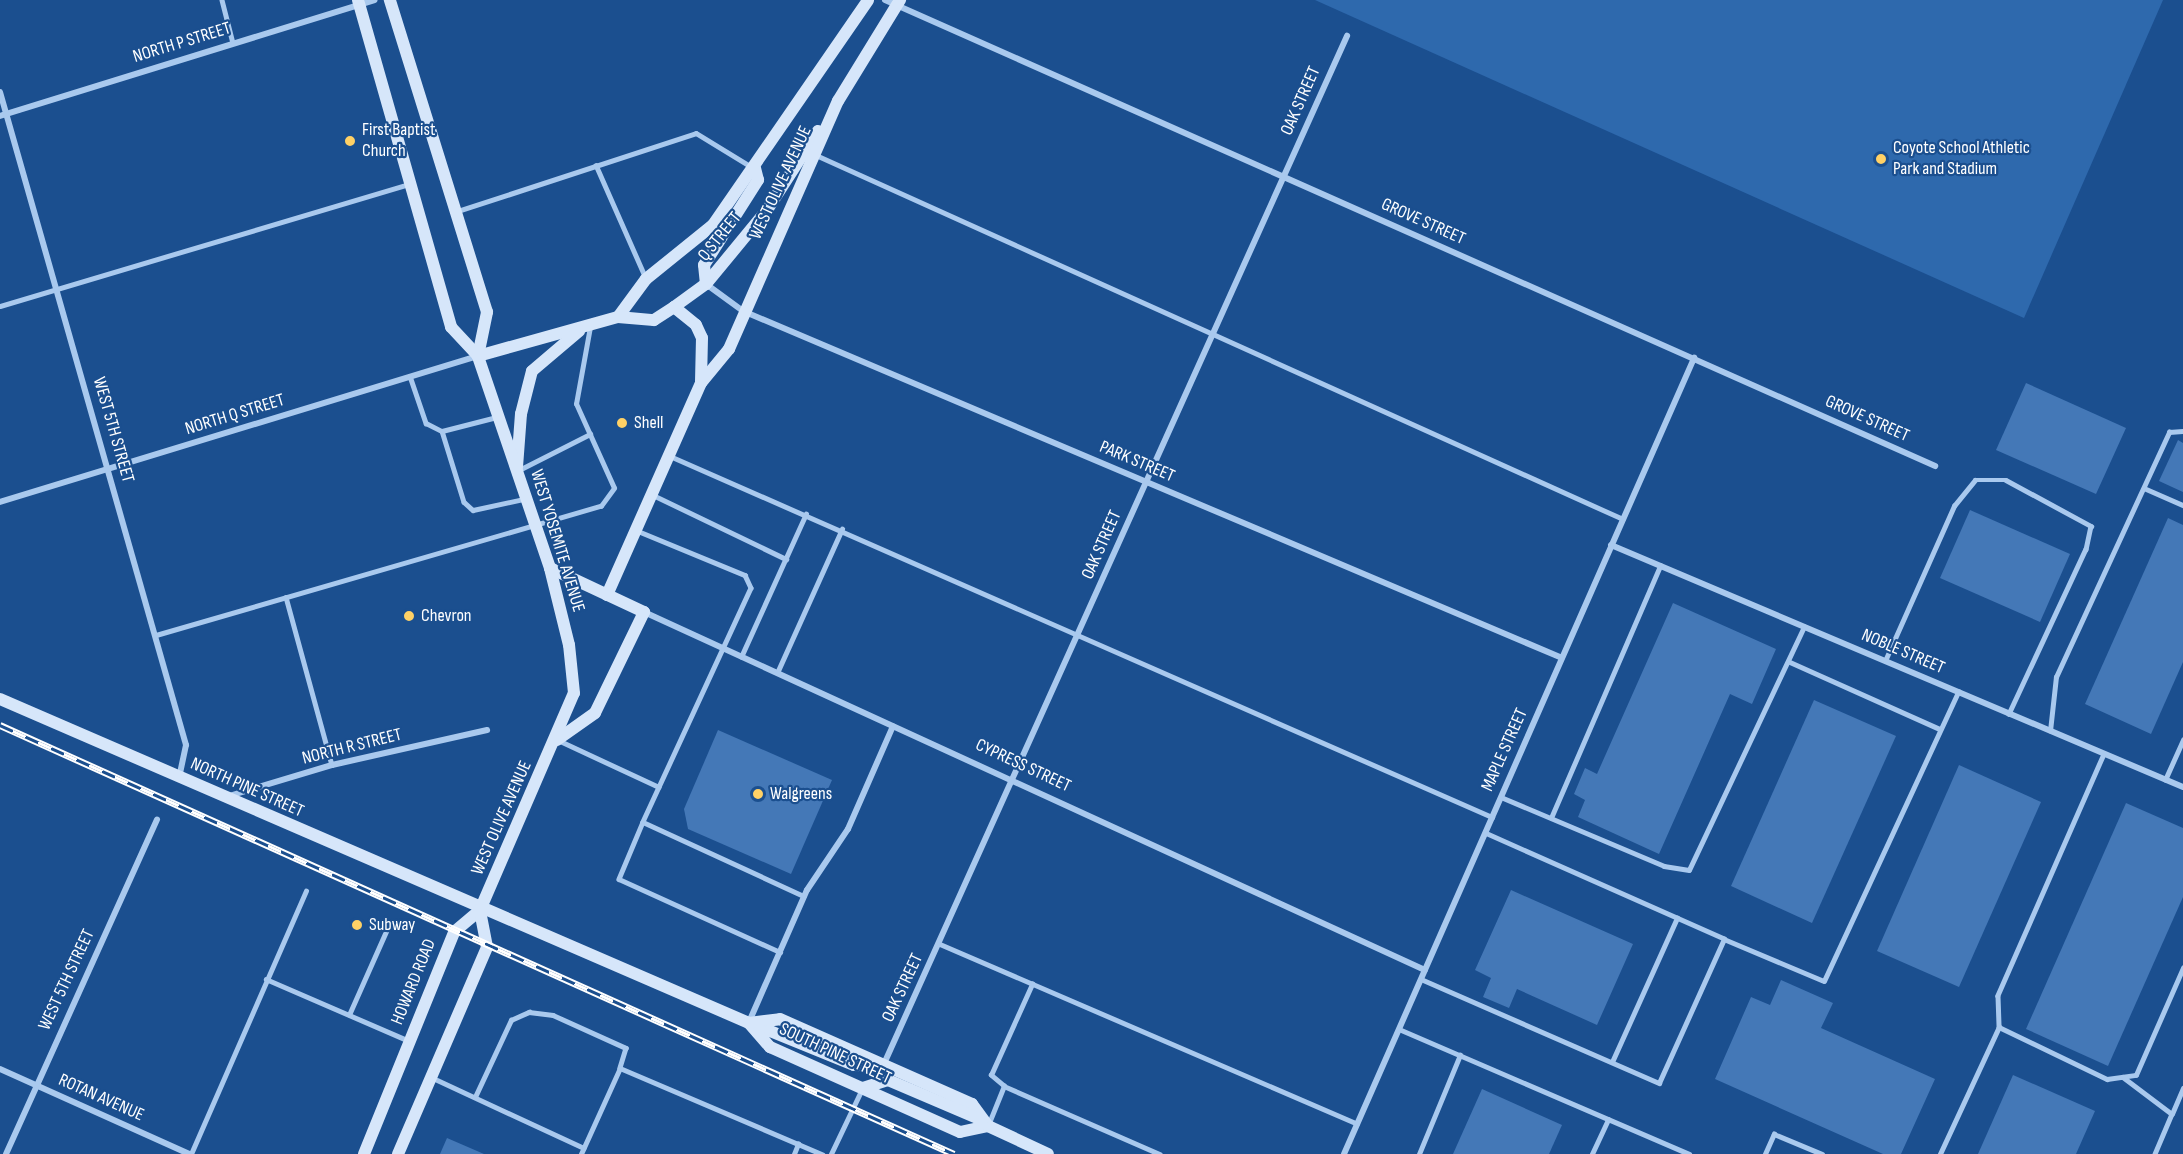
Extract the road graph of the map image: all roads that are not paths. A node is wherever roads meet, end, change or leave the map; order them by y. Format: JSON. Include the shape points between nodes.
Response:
{"nodes":[{"id":1,"x":222,"y":0,"type":"edge"},
{"id":2,"x":374,"y":0,"type":"edge"},
{"id":3,"x":390,"y":0,"type":"edge"},
{"id":4,"x":868,"y":0,"type":"edge"},
{"id":5,"x":885,"y":0,"type":"edge"},
{"id":6,"x":358,"y":3,"type":"edge"},
{"id":7,"x":899,"y":3,"type":"edge"},
{"id":8,"x":1347,"y":36,"type":"dead end"},
{"id":9,"x":234,"y":43,"type":"junction"},
{"id":10,"x":0,"y":92,"type":"edge"},
{"id":11,"x":838,"y":101,"type":"junction"},
{"id":12,"x":3,"y":115,"type":"edge"},
{"id":13,"x":815,"y":154,"type":"junction"},
{"id":14,"x":596,"y":165,"type":"junction"},
{"id":15,"x":754,"y":168,"type":"junction"},
{"id":16,"x":1284,"y":177,"type":"junction"},
{"id":17,"x":411,"y":183,"type":"junction"},
{"id":18,"x":452,"y":213,"type":"junction"},
{"id":19,"x":713,"y":225,"type":"joint"},
{"id":20,"x":646,"y":279,"type":"junction"},
{"id":21,"x":706,"y":284,"type":"junction"},
{"id":22,"x":56,"y":287,"type":"junction"},
{"id":23,"x":0,"y":306,"type":"edge"},
{"id":24,"x":674,"y":307,"type":"junction"},
{"id":25,"x":743,"y":311,"type":"junction"},
{"id":26,"x":618,"y":317,"type":"junction"},
{"id":27,"x":589,"y":325,"type":"junction"},
{"id":28,"x":1213,"y":334,"type":"junction"},
{"id":29,"x":478,"y":356,"type":"junction"},
{"id":30,"x":1694,"y":358,"type":"junction"},
{"id":31,"x":410,"y":376,"type":"junction"},
{"id":32,"x":701,"y":383,"type":"junction"},
{"id":33,"x":497,"y":417,"type":"junction"},
{"id":34,"x":442,"y":430,"type":"junction"},
{"id":35,"x":2183,"y":431,"type":"edge"},
{"id":36,"x":590,"y":434,"type":"junction"},
{"id":37,"x":667,"y":455,"type":"junction"},
{"id":38,"x":1935,"y":466,"type":"dead end"},
{"id":39,"x":109,"y":470,"type":"junction"},
{"id":40,"x":517,"y":471,"type":"junction"},
{"id":41,"x":1147,"y":482,"type":"junction"},
{"id":42,"x":2144,"y":488,"type":"junction"},
{"id":43,"x":650,"y":494,"type":"junction"},
{"id":44,"x":526,"y":498,"type":"junction"},
{"id":45,"x":0,"y":502,"type":"edge"},
{"id":46,"x":2183,"y":505,"type":"edge"},
{"id":47,"x":806,"y":514,"type":"junction"},
{"id":48,"x":1623,"y":519,"type":"junction"},
{"id":49,"x":535,"y":525,"type":"junction"},
{"id":50,"x":635,"y":530,"type":"junction"},
{"id":51,"x":842,"y":530,"type":"junction"},
{"id":52,"x":1611,"y":545,"type":"junction"},
{"id":53,"x":786,"y":559,"type":"junction"},
{"id":54,"x":1660,"y":566,"type":"junction"},
{"id":55,"x":550,"y":568,"type":"junction"},
{"id":56,"x":607,"y":596,"type":"junction"},
{"id":57,"x":286,"y":597,"type":"junction"},
{"id":58,"x":644,"y":612,"type":"junction"},
{"id":59,"x":1804,"y":627,"type":"junction"},
{"id":60,"x":1079,"y":634,"type":"junction"},
{"id":61,"x":156,"y":635,"type":"junction"},
{"id":62,"x":720,"y":649,"type":"junction"},
{"id":63,"x":741,"y":657,"type":"junction"},
{"id":64,"x":1562,"y":658,"type":"junction"},
{"id":65,"x":1885,"y":661,"type":"junction"},
{"id":66,"x":1790,"y":662,"type":"junction"},
{"id":67,"x":777,"y":673,"type":"junction"},
{"id":68,"x":1958,"y":692,"type":"junction"},
{"id":69,"x":0,"y":699,"type":"edge"},
{"id":70,"x":2009,"y":714,"type":"junction"},
{"id":71,"x":893,"y":726,"type":"junction"},
{"id":72,"x":1940,"y":729,"type":"junction"},
{"id":73,"x":487,"y":730,"type":"dead end"},
{"id":74,"x":2050,"y":731,"type":"junction"},
{"id":75,"x":557,"y":740,"type":"junction"},
{"id":76,"x":2183,"y":740,"type":"edge"},
{"id":77,"x":2104,"y":754,"type":"junction"},
{"id":78,"x":332,"y":765,"type":"junction"},
{"id":79,"x":179,"y":777,"type":"junction"},
{"id":80,"x":2165,"y":780,"type":"junction"},
{"id":81,"x":1013,"y":781,"type":"junction"},
{"id":82,"x":659,"y":787,"type":"junction"},
{"id":83,"x":2183,"y":787,"type":"edge"},
{"id":84,"x":1501,"y":796,"type":"junction"},
{"id":85,"x":225,"y":797,"type":"junction"},
{"id":86,"x":1492,"y":817,"type":"junction"},
{"id":87,"x":1551,"y":818,"type":"junction"},
{"id":88,"x":157,"y":820,"type":"dead end"},
{"id":89,"x":643,"y":822,"type":"junction"},
{"id":90,"x":1485,"y":833,"type":"junction"},
{"id":91,"x":306,"y":891,"type":"dead end"},
{"id":92,"x":804,"y":896,"type":"junction"},
{"id":93,"x":480,"y":910,"type":"junction"},
{"id":94,"x":1677,"y":918,"type":"junction"},
{"id":95,"x":388,"y":927,"type":"dead end"},
{"id":96,"x":1724,"y":939,"type":"junction"},
{"id":97,"x":940,"y":944,"type":"junction"},
{"id":98,"x":780,"y":952,"type":"junction"},
{"id":99,"x":2183,"y":968,"type":"edge"},
{"id":100,"x":1425,"y":970,"type":"junction"},
{"id":101,"x":266,"y":979,"type":"junction"},
{"id":102,"x":1421,"y":979,"type":"junction"},
{"id":103,"x":1032,"y":984,"type":"junction"},
{"id":104,"x":349,"y":1015,"type":"junction"},
{"id":105,"x":1999,"y":1027,"type":"junction"},
{"id":106,"x":753,"y":1028,"type":"junction"},
{"id":107,"x":1399,"y":1029,"type":"junction"},
{"id":108,"x":409,"y":1041,"type":"junction"},
{"id":109,"x":1460,"y":1055,"type":"junction"},
{"id":110,"x":1612,"y":1062,"type":"junction"},
{"id":111,"x":883,"y":1066,"type":"junction"},
{"id":112,"x":620,"y":1068,"type":"junction"},
{"id":113,"x":0,"y":1069,"type":"edge"},
{"id":114,"x":2123,"y":1077,"type":"junction"},
{"id":115,"x":433,"y":1078,"type":"junction"},
{"id":116,"x":35,"y":1085,"type":"junction"},
{"id":117,"x":1004,"y":1086,"type":"junction"},
{"id":118,"x":863,"y":1088,"type":"junction"},
{"id":119,"x":2183,"y":1088,"type":"edge"},
{"id":120,"x":475,"y":1097,"type":"junction"},
{"id":121,"x":2172,"y":1114,"type":"junction"},
{"id":122,"x":1608,"y":1119,"type":"junction"},
{"id":123,"x":986,"y":1123,"type":"junction"},
{"id":124,"x":1357,"y":1124,"type":"junction"},
{"id":125,"x":798,"y":1144,"type":"junction"},
{"id":126,"x":584,"y":1148,"type":"junction"},
{"id":127,"x":6,"y":1154,"type":"edge"},
{"id":128,"x":190,"y":1154,"type":"edge"},
{"id":129,"x":364,"y":1154,"type":"edge"},
{"id":130,"x":398,"y":1154,"type":"edge"},
{"id":131,"x":582,"y":1154,"type":"edge"},
{"id":132,"x":794,"y":1154,"type":"edge"},
{"id":133,"x":822,"y":1154,"type":"edge"},
{"id":134,"x":831,"y":1154,"type":"edge"},
{"id":135,"x":1048,"y":1154,"type":"edge"},
{"id":136,"x":1160,"y":1154,"type":"edge"},
{"id":137,"x":1344,"y":1154,"type":"edge"},
{"id":138,"x":1419,"y":1154,"type":"edge"},
{"id":139,"x":1592,"y":1154,"type":"edge"},
{"id":140,"x":1689,"y":1154,"type":"edge"},
{"id":141,"x":1765,"y":1154,"type":"edge"},
{"id":142,"x":1822,"y":1154,"type":"edge"},
{"id":143,"x":1940,"y":1154,"type":"edge"},
{"id":144,"x":2155,"y":1154,"type":"edge"}],
"edges":[{"from":1,"to":9,"type":"lane"},
{"from":2,"to":6,"type":"street","name":"NORTH P STREET"},
{"from":3,"to":18,"type":"main road","name":"WEST YOSEMITE AVENUE"},
{"from":4,"to":15,"type":"main road","name":"WEST OLIVE AVENUE"},
{"from":5,"to":7,"type":"street","name":"GROVE STREET"},
{"from":6,"to":9,"type":"street","name":"NORTH P STREET"},
{"from":6,"to":17,"type":"main road","name":"WEST YOSEMITE AVENUE"},
{"from":7,"to":11,"type":"main road","name":"WEST OLIVE AVENUE"},
{"from":7,"to":16,"type":"street","name":"GROVE STREET"},
{"from":8,"to":16,"type":"street","name":"OAK STREET"},
{"from":9,"to":12,"type":"street","name":"NORTH P STREET"},
{"from":10,"to":12,"type":"street","name":"WEST 5TH STREET"},
{"from":11,"to":13,"type":"main road","name":"WEST OLIVE AVENUE"},
{"from":11,"to":21,"type":"main road","name":"Q STREET","via":[[767,210]]},
{"from":12,"to":22,"type":"street","name":"WEST 5TH STREET"},
{"from":13,"to":25,"type":"main road","name":"WEST OLIVE AVENUE"},
{"from":13,"to":28,"type":"lane"},
{"from":14,"to":15,"type":"lane","via":[[696,134]]},
{"from":14,"to":18,"type":"lane"},
{"from":14,"to":20,"type":"lane"},
{"from":15,"to":19,"type":"main road","name":"WEST OLIVE AVENUE"},
{"from":15,"to":21,"type":"main road","via":[[758,180],[704,264]]},
{"from":16,"to":28,"type":"street","name":"OAK STREET"},
{"from":16,"to":30,"type":"street","name":"GROVE STREET"},
{"from":17,"to":22,"type":"lane","via":[[149,265]]},
{"from":17,"to":29,"type":"main road","name":"WEST YOSEMITE AVENUE","via":[[451,327]]},
{"from":18,"to":29,"type":"main road","name":"WEST YOSEMITE AVENUE","via":[[487,312]]},
{"from":19,"to":20,"type":"main road","name":"Q STREET"},
{"from":20,"to":26,"type":"main road","name":"Q STREET"},
{"from":21,"to":24,"type":"main road","name":"Q STREET"},
{"from":21,"to":25,"type":"street","name":"PARK STREET"},
{"from":22,"to":23,"type":"lane"},
{"from":22,"to":39,"type":"street","name":"WEST 5TH STREET"},
{"from":24,"to":26,"type":"main road","name":"Q STREET","via":[[654,320]]},
{"from":24,"to":32,"type":"main road","name":"WEST OLIVE AVENUE","via":[[696,325],[702,338]]},
{"from":25,"to":32,"type":"main road","name":"WEST OLIVE AVENUE","via":[[729,349]]},
{"from":25,"to":41,"type":"street","name":"PARK STREET"},
{"from":26,"to":27,"type":"main road","name":"Q STREET"},
{"from":27,"to":29,"type":"main road","name":"Q STREET"},
{"from":27,"to":36,"type":"lane","via":[[576,404]]},
{"from":27,"to":40,"type":"main road","via":[[532,371],[521,414]]},
{"from":28,"to":41,"type":"street","name":"OAK STREET"},
{"from":28,"to":48,"type":"lane"},
{"from":29,"to":31,"type":"street","name":"NORTH Q STREET"},
{"from":29,"to":33,"type":"main road","name":"WEST YOSEMITE AVENUE"},
{"from":30,"to":38,"type":"street","name":"GROVE STREET"},
{"from":30,"to":48,"type":"street","name":"MAPLE STREET"},
{"from":31,"to":34,"type":"lane","via":[[426,423]]},
{"from":31,"to":39,"type":"street","name":"NORTH Q STREET"},
{"from":32,"to":37,"type":"main road","name":"WEST OLIVE AVENUE"},
{"from":33,"to":34,"type":"lane"},
{"from":33,"to":40,"type":"main road","name":"WEST YOSEMITE AVENUE"},
{"from":34,"to":44,"type":"lane","via":[[464,502],[473,510]]},
{"from":35,"to":42,"type":"lane","via":[[2169,432]]},
{"from":36,"to":40,"type":"lane"},
{"from":36,"to":49,"type":"lane","via":[[614,488],[609,498],[601,506]]},
{"from":37,"to":43,"type":"main road","name":"WEST OLIVE AVENUE"},
{"from":37,"to":47,"type":"lane"},
{"from":39,"to":45,"type":"street","name":"NORTH Q STREET"},
{"from":39,"to":61,"type":"street","name":"WEST 5TH STREET"},
{"from":40,"to":44,"type":"main road","name":"WEST YOSEMITE AVENUE"},
{"from":41,"to":60,"type":"street","name":"OAK STREET"},
{"from":41,"to":64,"type":"street","name":"PARK STREET"},
{"from":42,"to":46,"type":"lane"},
{"from":42,"to":74,"type":"lane","via":[[2056,677]]},
{"from":43,"to":50,"type":"main road","name":"WEST OLIVE AVENUE"},
{"from":43,"to":53,"type":"lane"},
{"from":44,"to":49,"type":"main road","name":"WEST YOSEMITE AVENUE"},
{"from":47,"to":51,"type":"lane"},
{"from":47,"to":53,"type":"lane"},
{"from":48,"to":52,"type":"street","name":"MAPLE STREET"},
{"from":49,"to":55,"type":"main road","name":"WEST YOSEMITE AVENUE"},
{"from":49,"to":57,"type":"lane"},
{"from":50,"to":56,"type":"main road","name":"WEST OLIVE AVENUE"},
{"from":50,"to":62,"type":"lane","via":[[750,578],[751,588]]},
{"from":51,"to":60,"type":"lane"},
{"from":51,"to":67,"type":"lane"},
{"from":52,"to":54,"type":"street","name":"NOBLE STREET"},
{"from":52,"to":64,"type":"street","name":"MAPLE STREET"},
{"from":53,"to":63,"type":"lane"},
{"from":54,"to":59,"type":"street","name":"NOBLE STREET"},
{"from":54,"to":87,"type":"lane"},
{"from":55,"to":56,"type":"main road","name":"CYPRESS STREET"},
{"from":55,"to":75,"type":"main road","name":"WEST YOSEMITE AVENUE","via":[[569,645],[574,693]]},
{"from":56,"to":58,"type":"main road","name":"CYPRESS STREET"},
{"from":57,"to":61,"type":"lane"},
{"from":57,"to":78,"type":"lane"},
{"from":58,"to":62,"type":"street","name":"CYPRESS STREET"},
{"from":58,"to":75,"type":"main road","via":[[595,712]]},
{"from":59,"to":65,"type":"street","name":"NOBLE STREET"},
{"from":59,"to":66,"type":"lane"},
{"from":60,"to":81,"type":"street","name":"OAK STREET"},
{"from":60,"to":86,"type":"lane"},
{"from":61,"to":79,"type":"street","name":"WEST 5TH STREET","via":[[186,745]]},
{"from":62,"to":63,"type":"street","name":"CYPRESS STREET"},
{"from":62,"to":82,"type":"lane"},
{"from":63,"to":67,"type":"street","name":"CYPRESS STREET"},
{"from":64,"to":84,"type":"street","name":"MAPLE STREET"},
{"from":65,"to":68,"type":"street","name":"NOBLE STREET"},
{"from":65,"to":70,"type":"lane","via":[[1954,506],[1975,480],[2006,480],[2091,526],[2086,549]]},
{"from":66,"to":72,"type":"lane"},
{"from":66,"to":87,"type":"lane","via":[[1689,870],[1664,866]]},
{"from":67,"to":71,"type":"street","name":"CYPRESS STREET"},
{"from":68,"to":70,"type":"street","name":"NOBLE STREET"},
{"from":68,"to":72,"type":"lane"},
{"from":69,"to":79,"type":"main road","name":"NORTH PINE STREET"},
{"from":70,"to":74,"type":"street","name":"NOBLE STREET"},
{"from":71,"to":81,"type":"street","name":"CYPRESS STREET"},
{"from":71,"to":92,"type":"street","via":[[848,830]]},
{"from":72,"to":96,"type":"lane","via":[[1824,981]]},
{"from":73,"to":78,"type":"street","name":"NORTH R STREET"},
{"from":74,"to":77,"type":"street","name":"NOBLE STREET"},
{"from":75,"to":82,"type":"lane"},
{"from":75,"to":93,"type":"main road","name":"WEST OLIVE AVENUE"},
{"from":76,"to":80,"type":"lane"},
{"from":77,"to":80,"type":"street","name":"NOBLE STREET"},
{"from":77,"to":105,"type":"lane","via":[[1998,996]]},
{"from":78,"to":85,"type":"street","name":"NORTH R STREET"},
{"from":79,"to":85,"type":"main road","name":"NORTH PINE STREET"},
{"from":80,"to":83,"type":"street","name":"NOBLE STREET"},
{"from":81,"to":97,"type":"street","name":"OAK STREET"},
{"from":81,"to":100,"type":"street","name":"CYPRESS STREET"},
{"from":82,"to":89,"type":"lane"},
{"from":84,"to":86,"type":"street","name":"MAPLE STREET"},
{"from":84,"to":87,"type":"lane"},
{"from":85,"to":93,"type":"main road","name":"NORTH PINE STREET"},
{"from":86,"to":90,"type":"street","name":"MAPLE STREET"},
{"from":88,"to":116,"type":"street","name":"WEST 5TH STREET"},
{"from":89,"to":92,"type":"lane"},
{"from":89,"to":98,"type":"lane","via":[[619,879]]},
{"from":90,"to":94,"type":"lane"},
{"from":90,"to":100,"type":"street","name":"MAPLE STREET"},
{"from":91,"to":101,"type":"lane"},
{"from":92,"to":98,"type":"street"},
{"from":93,"to":106,"type":"main road","name":"SOUTH PINE STREET"},
{"from":93,"to":108,"type":"main road","name":"HOWARD ROAD","via":[[454,932]]},
{"from":93,"to":115,"type":"main road","via":[[487,947]]},
{"from":94,"to":96,"type":"lane"},
{"from":94,"to":110,"type":"lane"},
{"from":95,"to":104,"type":"lane"},
{"from":96,"to":110,"type":"lane","via":[[1659,1083]]},
{"from":97,"to":103,"type":"lane"},
{"from":97,"to":111,"type":"street","name":"OAK STREET"},
{"from":98,"to":106,"type":"street"},
{"from":99,"to":114,"type":"lane","via":[[2136,1075]]},
{"from":100,"to":102,"type":"street","name":"MAPLE STREET"},
{"from":101,"to":104,"type":"lane"},
{"from":101,"to":128,"type":"lane"},
{"from":102,"to":107,"type":"street","name":"MAPLE STREET"},
{"from":102,"to":110,"type":"lane"},
{"from":103,"to":117,"type":"lane","via":[[991,1075]]},
{"from":103,"to":124,"type":"lane"},
{"from":104,"to":108,"type":"lane"},
{"from":105,"to":114,"type":"lane","via":[[2107,1079]]},
{"from":105,"to":143,"type":"lane"},
{"from":106,"to":111,"type":"main road","via":[[780,1019]]},
{"from":106,"to":118,"type":"main road","name":"SOUTH PINE STREET","via":[[770,1047]]},
{"from":107,"to":109,"type":"lane"},
{"from":107,"to":124,"type":"street","name":"MAPLE STREET"},
{"from":108,"to":129,"type":"main road","name":"HOWARD ROAD"},
{"from":109,"to":122,"type":"lane"},
{"from":109,"to":138,"type":"lane"},
{"from":111,"to":123,"type":"main road","via":[[972,1104]]},
{"from":112,"to":120,"type":"lane","via":[[626,1048],[553,1015],[529,1012],[511,1020]]},
{"from":112,"to":125,"type":"lane"},
{"from":112,"to":126,"type":"lane"},
{"from":113,"to":116,"type":"street","name":"ROTAN AVENUE"},
{"from":114,"to":121,"type":"lane"},
{"from":115,"to":120,"type":"lane"},
{"from":115,"to":130,"type":"main road"},
{"from":116,"to":127,"type":"street","name":"WEST 5TH STREET"},
{"from":116,"to":128,"type":"street","name":"ROTAN AVENUE"},
{"from":117,"to":123,"type":"lane"},
{"from":117,"to":136,"type":"lane"},
{"from":118,"to":123,"type":"main road","via":[[888,1080]]},
{"from":118,"to":123,"type":"main road","name":"SOUTH PINE STREET","via":[[960,1132]]},
{"from":118,"to":134,"type":"lane"},
{"from":119,"to":121,"type":"lane"},
{"from":120,"to":126,"type":"lane"},
{"from":121,"to":144,"type":"lane"},
{"from":122,"to":139,"type":"lane"},
{"from":122,"to":140,"type":"lane"},
{"from":123,"to":135,"type":"main road"},
{"from":124,"to":137,"type":"street","name":"MAPLE STREET"},
{"from":125,"to":132,"type":"lane"},
{"from":125,"to":133,"type":"lane"},
{"from":126,"to":131,"type":"lane"},
{"from":141,"to":142,"type":"lane","via":[[1774,1134]]}]}
